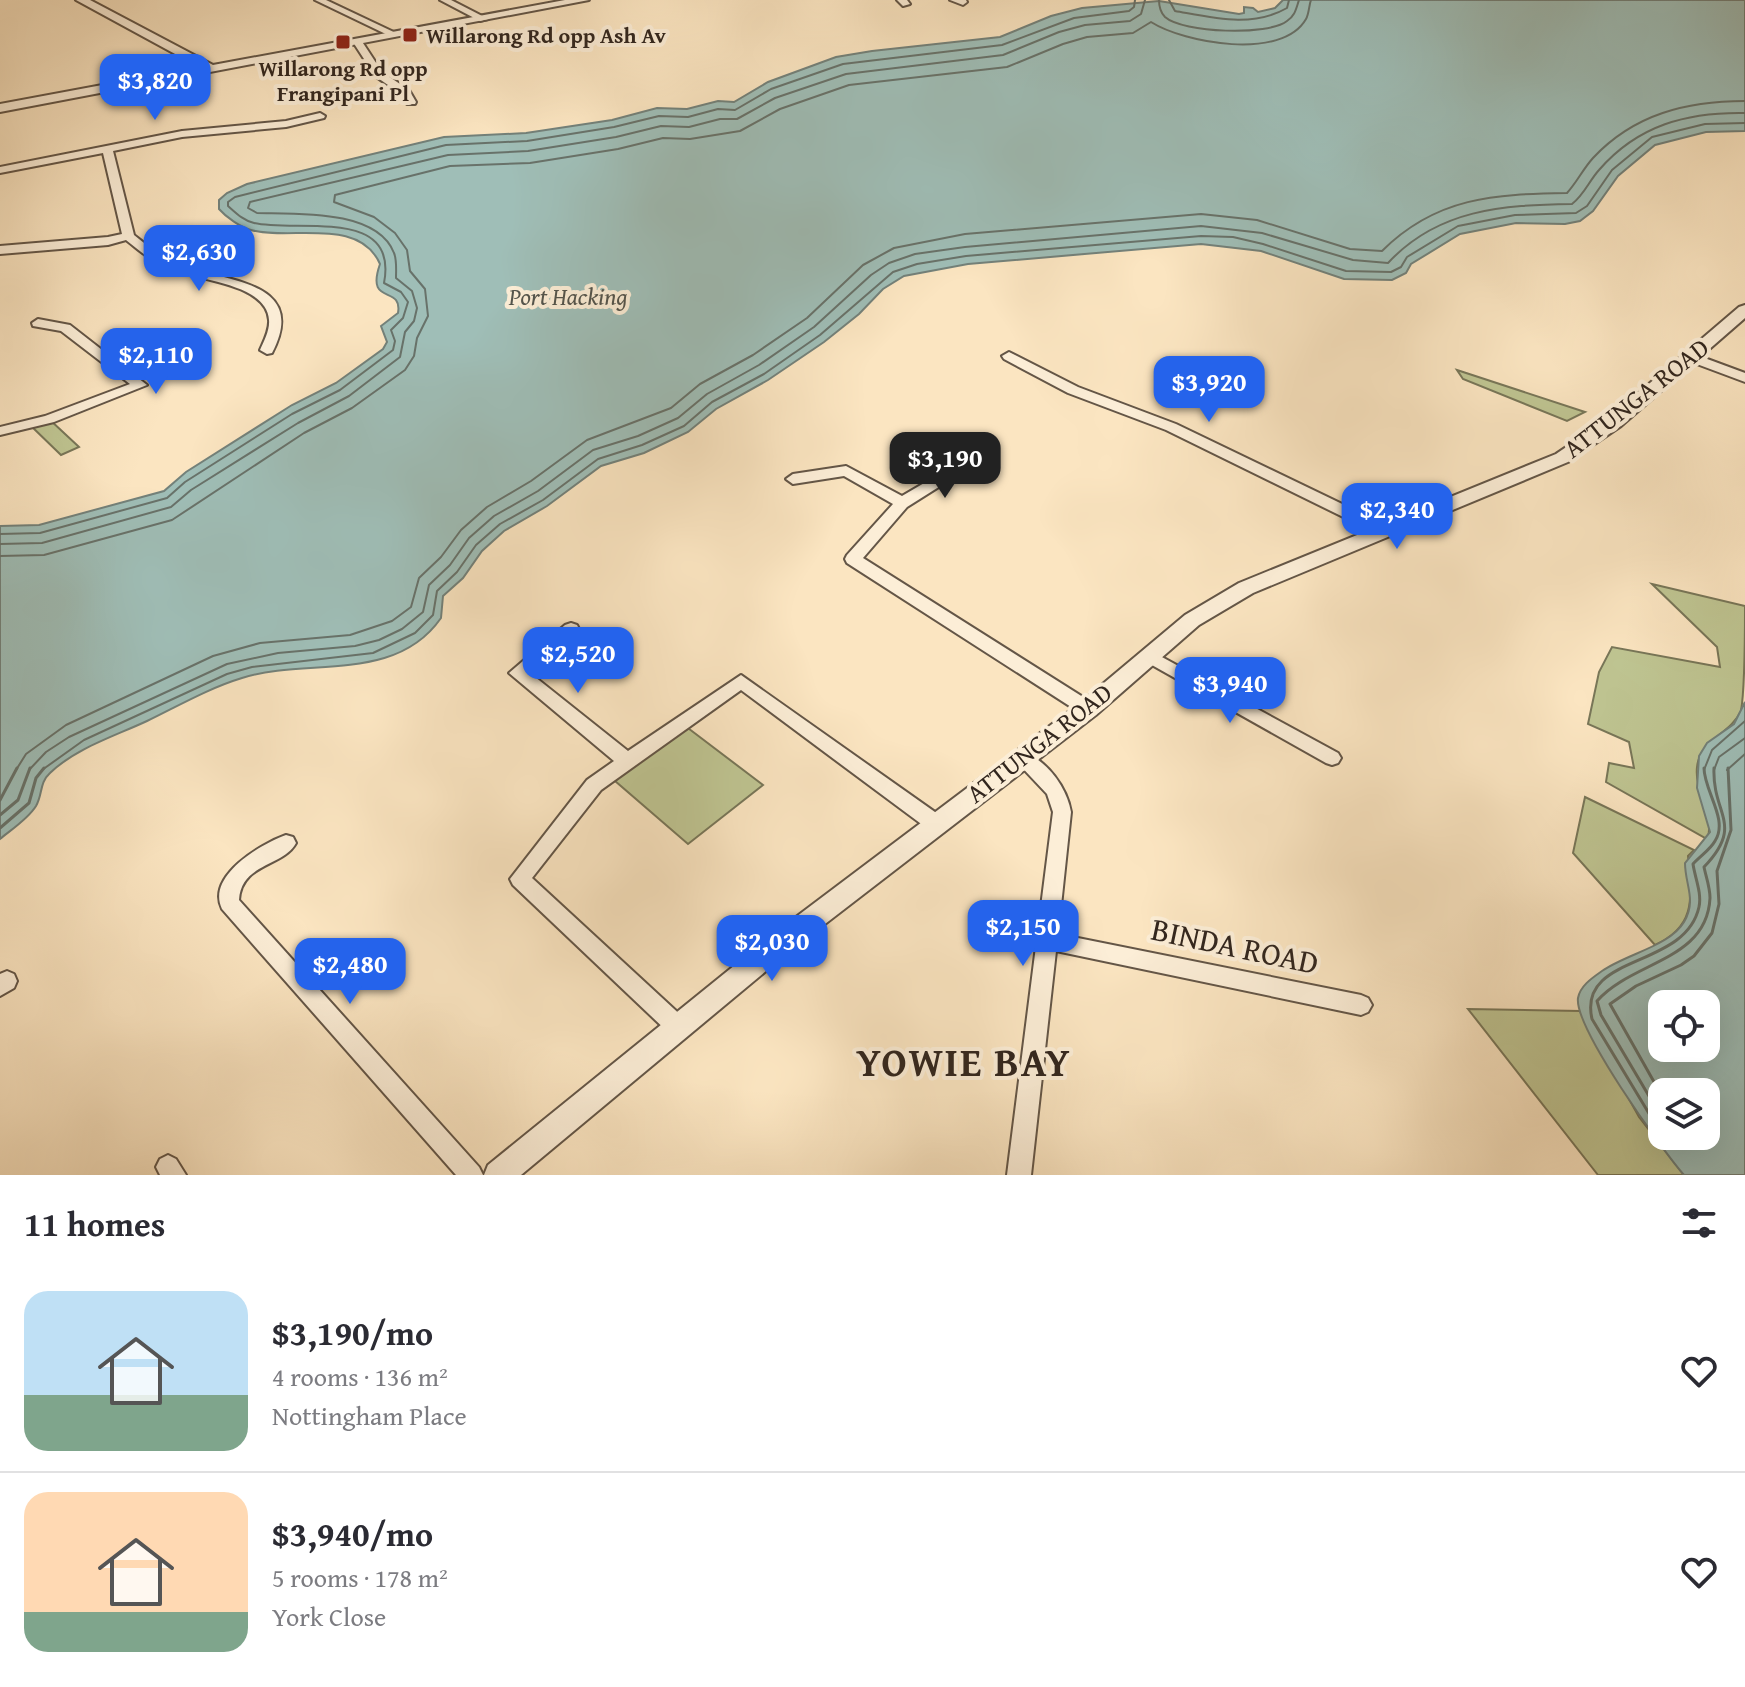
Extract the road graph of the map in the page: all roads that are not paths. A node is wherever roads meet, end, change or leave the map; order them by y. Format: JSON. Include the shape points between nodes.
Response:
{"nodes":[{"id":1,"x":82,"y":0,"type":"edge"},
{"id":2,"x":319,"y":0,"type":"edge"},
{"id":3,"x":444,"y":0,"type":"edge"},
{"id":4,"x":583,"y":0,"type":"edge"},
{"id":5,"x":483,"y":19,"type":"junction"},
{"id":6,"x":395,"y":35,"type":"junction"},
{"id":7,"x":358,"y":42,"type":"junction"},
{"id":8,"x":211,"y":69,"type":"junction"},
{"id":9,"x":411,"y":102,"type":"dead end"},
{"id":10,"x":0,"y":108,"type":"edge"},
{"id":11,"x":320,"y":116,"type":"dead end"},
{"id":12,"x":107,"y":148,"type":"junction"},
{"id":13,"x":0,"y":170,"type":"edge"},
{"id":14,"x":128,"y":236,"type":"junction"},
{"id":15,"x":0,"y":250,"type":"edge"},
{"id":16,"x":1745,"y":310,"type":"edge"},
{"id":17,"x":38,"y":323,"type":"dead end"},
{"id":18,"x":267,"y":350,"type":"dead end"},
{"id":19,"x":1009,"y":356,"type":"dead end"},
{"id":20,"x":1691,"y":357,"type":"junction"},
{"id":21,"x":1745,"y":378,"type":"edge"},
{"id":22,"x":0,"y":431,"type":"edge"},
{"id":23,"x":967,"y":463,"type":"dead end"},
{"id":24,"x":793,"y":479,"type":"dead end"},
{"id":25,"x":902,"y":503,"type":"junction"},
{"id":26,"x":1387,"y":532,"type":"junction"},
{"id":27,"x":571,"y":629,"type":"dead end"},
{"id":28,"x":1149,"y":656,"type":"junction"},
{"id":29,"x":1088,"y":709,"type":"junction"},
{"id":30,"x":1332,"y":758,"type":"dead end"},
{"id":31,"x":1023,"y":759,"type":"junction"},
{"id":32,"x":626,"y":760,"type":"junction"},
{"id":33,"x":935,"y":823,"type":"junction"},
{"id":34,"x":286,"y":843,"type":"dead end"},
{"id":35,"x":1049,"y":941,"type":"junction"},
{"id":36,"x":1361,"y":1005,"type":"dead end"},
{"id":37,"x":678,"y":1027,"type":"junction"},
{"id":38,"x":471,"y":1175,"type":"edge"},
{"id":39,"x":498,"y":1175,"type":"edge"},
{"id":40,"x":1019,"y":1175,"type":"edge"}],
"edges":[{"from":1,"to":8,"type":"street"},
{"from":2,"to":6,"type":"street"},
{"from":3,"to":5,"type":"street"},
{"from":4,"to":5,"type":"street"},
{"from":5,"to":6,"type":"street"},
{"from":6,"to":7,"type":"street"},
{"from":7,"to":8,"type":"street"},
{"from":7,"to":9,"type":"street","via":[[378,74]]},
{"from":8,"to":10,"type":"street"},
{"from":11,"to":12,"type":"street"},
{"from":12,"to":13,"type":"street"},
{"from":12,"to":14,"type":"street"},
{"from":14,"to":15,"type":"street"},
{"from":14,"to":18,"type":"street","via":[[174,267],[262,294],[277,319]]},
{"from":16,"to":20,"type":"street","name":"ATTUNGA ROAD"},
{"from":17,"to":22,"type":"street","via":[[65,328],[140,385]]},
{"from":19,"to":26,"type":"street","via":[[1073,390],[1171,427]]},
{"from":20,"to":21,"type":"street"},
{"from":20,"to":26,"type":"street","name":"ATTUNGA ROAD","via":[[1615,422],[1562,458]]},
{"from":23,"to":25,"type":"street"},
{"from":24,"to":25,"type":"street","via":[[846,471]]},
{"from":25,"to":29,"type":"street","via":[[853,559]]},
{"from":26,"to":28,"type":"street","name":"ATTUNGA ROAD","via":[[1246,588],[1192,620]]},
{"from":27,"to":32,"type":"street","via":[[518,673]]},
{"from":28,"to":29,"type":"street","name":"ATTUNGA ROAD"},
{"from":28,"to":30,"type":"street"},
{"from":29,"to":31,"type":"street","name":"ATTUNGA ROAD"},
{"from":31,"to":33,"type":"street","name":"ATTUNGA ROAD"},
{"from":31,"to":35,"type":"street","via":[[1061,801]]},
{"from":32,"to":33,"type":"street","via":[[741,681]]},
{"from":32,"to":37,"type":"street","via":[[594,785],[520,879]]},
{"from":33,"to":37,"type":"street","name":"ATTUNGA ROAD"},
{"from":34,"to":38,"type":"street","via":[[232,881],[229,903]]},
{"from":35,"to":36,"type":"street","name":"BINDA ROAD"},
{"from":35,"to":40,"type":"street"},
{"from":37,"to":39,"type":"street","name":"ATTUNGA ROAD"}]}
